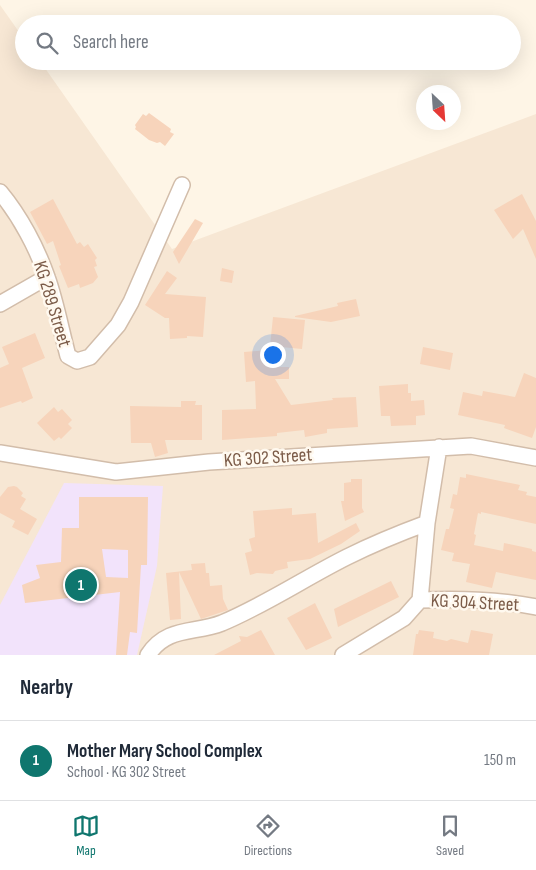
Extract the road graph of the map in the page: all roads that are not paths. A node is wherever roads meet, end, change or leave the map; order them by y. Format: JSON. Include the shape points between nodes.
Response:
{"nodes":[{"id":1,"x":182,"y":185,"type":"dead end"},
{"id":2,"x":0,"y":192,"type":"edge"},
{"id":3,"x":47,"y":277,"type":"junction"},
{"id":4,"x":0,"y":304,"type":"edge"},
{"id":5,"x":439,"y":448,"type":"junction"},
{"id":6,"x":0,"y":453,"type":"edge"},
{"id":7,"x":536,"y":458,"type":"edge"},
{"id":8,"x":427,"y":523,"type":"junction"},
{"id":9,"x":420,"y":600,"type":"junction"},
{"id":10,"x":536,"y":607,"type":"edge"},
{"id":11,"x":148,"y":655,"type":"edge"},
{"id":12,"x":343,"y":655,"type":"edge"}],
"edges":[{"from":1,"to":3,"type":"street","name":"KG 289 Street","via":[[131,302],[118,325],[90,357],[77,360],[68,356]]},
{"from":2,"to":3,"type":"street","name":"KG 289 Street","via":[[31,241]]},
{"from":3,"to":4,"type":"street"},
{"from":5,"to":6,"type":"street","name":"KG 302 Street","via":[[209,462],[116,472]]},
{"from":5,"to":7,"type":"street","name":"KG 302 Street","via":[[471,446]]},
{"from":5,"to":8,"type":"street"},
{"from":8,"to":9,"type":"street"},
{"from":8,"to":11,"type":"street","via":[[348,556],[232,618],[211,627],[173,634],[159,642]]},
{"from":9,"to":10,"type":"street","name":"KG 304 Street","via":[[457,599]]},
{"from":9,"to":12,"type":"street","name":"KG 304 Street","via":[[404,618]]}]}
